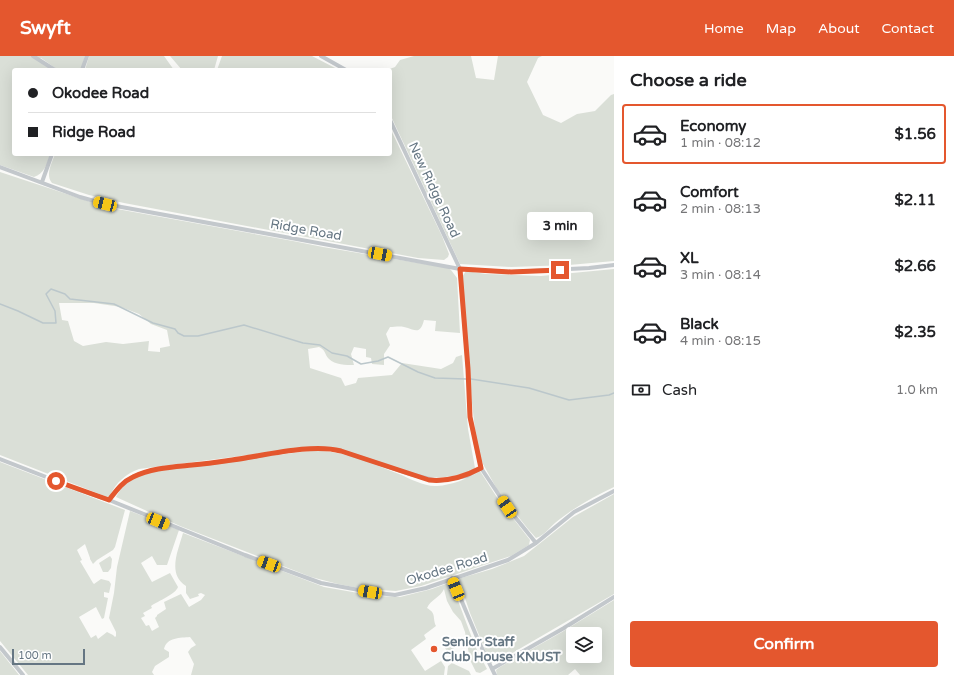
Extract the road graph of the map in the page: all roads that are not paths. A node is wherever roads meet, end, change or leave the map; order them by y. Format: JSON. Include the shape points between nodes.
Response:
{"nodes":[{"id":1,"x":34,"y":56,"type":"edge"},
{"id":2,"x":87,"y":56,"type":"edge"},
{"id":3,"x":321,"y":56,"type":"edge"},
{"id":4,"x":52,"y":68,"type":"edge"},
{"id":5,"x":83,"y":68,"type":"edge"},
{"id":6,"x":342,"y":68,"type":"edge"},
{"id":7,"x":392,"y":124,"type":"edge"},
{"id":8,"x":51,"y":156,"type":"edge"},
{"id":9,"x":0,"y":167,"type":"edge"},
{"id":10,"x":42,"y":182,"type":"junction"},
{"id":11,"x":614,"y":265,"type":"edge"},
{"id":12,"x":460,"y":269,"type":"junction"},
{"id":13,"x":0,"y":459,"type":"edge"},
{"id":14,"x":481,"y":468,"type":"junction"},
{"id":15,"x":614,"y":491,"type":"edge"},
{"id":16,"x":109,"y":500,"type":"junction"},
{"id":17,"x":536,"y":543,"type":"junction"},
{"id":18,"x":452,"y":578,"type":"junction"},
{"id":19,"x":614,"y":597,"type":"edge"},
{"id":20,"x":0,"y":647,"type":"edge"},
{"id":21,"x":492,"y":669,"type":"junction"},
{"id":22,"x":23,"y":675,"type":"edge"},
{"id":23,"x":495,"y":675,"type":"edge"}],
"edges":[{"from":1,"to":4,"type":"street"},
{"from":2,"to":5,"type":"street"},
{"from":3,"to":6,"type":"street"},
{"from":7,"to":12,"type":"street","name":"New Ridge Road"},
{"from":8,"to":10,"type":"street"},
{"from":9,"to":10,"type":"street","name":"Ridge Road"},
{"from":10,"to":12,"type":"street","name":"Ridge Road","via":[[82,198],[110,205]]},
{"from":11,"to":12,"type":"street","name":"Ridge Road","via":[[511,272]]},
{"from":12,"to":14,"type":"street","via":[[470,417]]},
{"from":13,"to":16,"type":"street","name":"Okodee Road"},
{"from":14,"to":16,"type":"street","via":[[466,476],[438,481],[335,449],[315,449],[166,467],[144,472],[121,484]]},
{"from":14,"to":17,"type":"street","via":[[507,507]]},
{"from":15,"to":17,"type":"street","name":"Okodee Road","via":[[574,512]]},
{"from":16,"to":18,"type":"street","name":"Okodee Road","via":[[232,550],[328,585],[396,595],[426,588]]},
{"from":17,"to":18,"type":"street","name":"Okodee Road","via":[[508,560]]},
{"from":18,"to":21,"type":"street"},
{"from":19,"to":21,"type":"street"},
{"from":20,"to":22,"type":"street"},
{"from":21,"to":23,"type":"street"}]}
